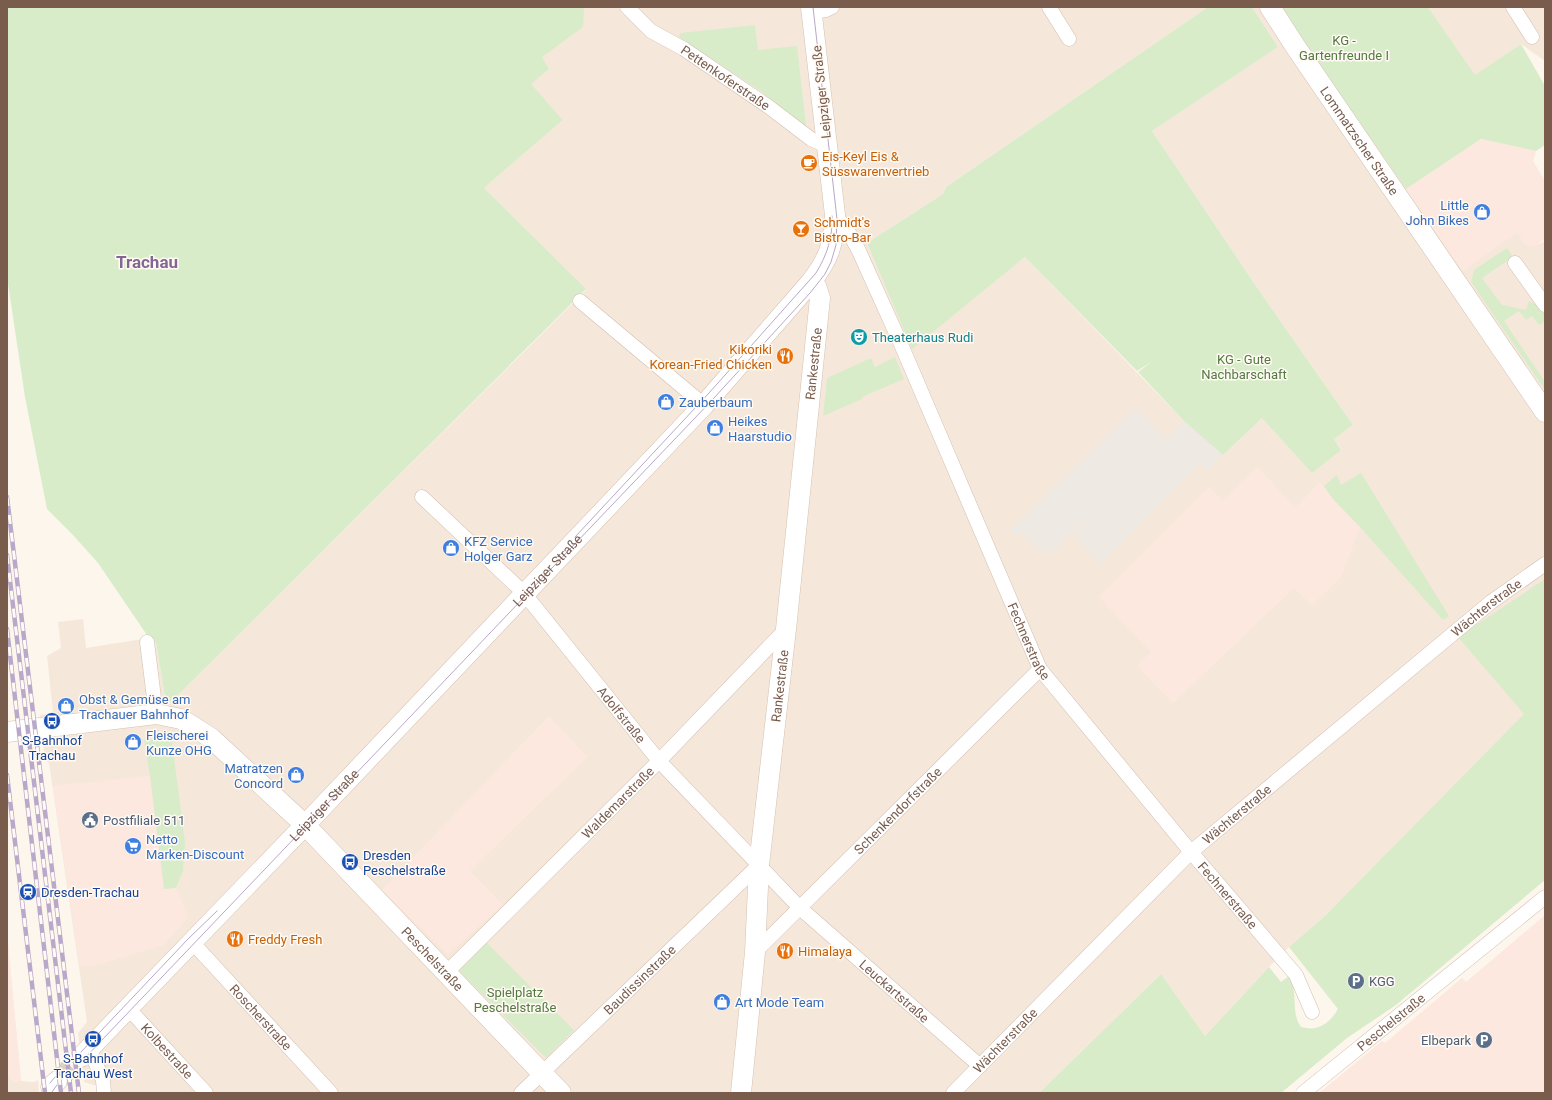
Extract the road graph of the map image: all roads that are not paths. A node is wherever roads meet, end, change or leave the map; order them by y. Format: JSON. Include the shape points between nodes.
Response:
{"nodes":[{"id":1,"x":628,"y":7,"type":"edge"},
{"id":2,"x":832,"y":7,"type":"edge"},
{"id":3,"x":1049,"y":7,"type":"edge"},
{"id":4,"x":1270,"y":7,"type":"edge"},
{"id":5,"x":1513,"y":7,"type":"edge"},
{"id":6,"x":811,"y":10,"type":"edge"},
{"id":7,"x":1532,"y":37,"type":"dead end"},
{"id":8,"x":1069,"y":39,"type":"dead end"},
{"id":9,"x":827,"y":146,"type":"junction"},
{"id":10,"x":834,"y":215,"type":"junction"},
{"id":11,"x":1515,"y":263,"type":"dead end"},
{"id":12,"x":811,"y":282,"type":"junction"},
{"id":13,"x":580,"y":301,"type":"dead end"},
{"id":14,"x":1545,"y":305,"type":"edge"},
{"id":15,"x":704,"y":405,"type":"junction"},
{"id":16,"x":1545,"y":412,"type":"edge"},
{"id":17,"x":422,"y":497,"type":"dead end"},
{"id":18,"x":1545,"y":564,"type":"edge"},
{"id":19,"x":524,"y":594,"type":"junction"},
{"id":20,"x":786,"y":629,"type":"junction"},
{"id":21,"x":147,"y":642,"type":"dead end"},
{"id":22,"x":1040,"y":669,"type":"junction"},
{"id":23,"x":156,"y":714,"type":"junction"},
{"id":24,"x":7,"y":732,"type":"edge"},
{"id":25,"x":659,"y":761,"type":"junction"},
{"id":26,"x":305,"y":825,"type":"junction"},
{"id":27,"x":1191,"y":852,"type":"junction"},
{"id":28,"x":758,"y":865,"type":"junction"},
{"id":29,"x":1545,"y":897,"type":"edge"},
{"id":30,"x":800,"y":908,"type":"junction"},
{"id":31,"x":192,"y":942,"type":"junction"},
{"id":32,"x":755,"y":952,"type":"junction"},
{"id":33,"x":446,"y":973,"type":"junction"},
{"id":34,"x":128,"y":1008,"type":"junction"},
{"id":35,"x":1312,"y":1012,"type":"dead end"},
{"id":36,"x":85,"y":1052,"type":"joint"},
{"id":37,"x":980,"y":1066,"type":"junction"},
{"id":38,"x":542,"y":1073,"type":"junction"},
{"id":39,"x":104,"y":1093,"type":"edge"},
{"id":40,"x":206,"y":1093,"type":"edge"},
{"id":41,"x":331,"y":1093,"type":"edge"},
{"id":42,"x":521,"y":1093,"type":"edge"},
{"id":43,"x":561,"y":1093,"type":"edge"},
{"id":44,"x":741,"y":1093,"type":"edge"},
{"id":45,"x":953,"y":1093,"type":"edge"},
{"id":46,"x":1303,"y":1093,"type":"edge"}],
"edges":[{"from":1,"to":9,"type":"street","name":"Pettenkoferstraße","via":[[651,31],[684,49],[811,139]]},
{"from":2,"to":6,"type":"street","via":[[826,10]]},
{"from":3,"to":8,"type":"street"},
{"from":4,"to":16,"type":"main road","name":"Lommatzscher Straße"},
{"from":5,"to":7,"type":"street"},
{"from":6,"to":9,"type":"main road","name":"Leipziger Straße"},
{"from":9,"to":10,"type":"main road","name":"Leipziger Straße"},
{"from":10,"to":12,"type":"main road","name":"Leipziger Straße","via":[[833,239],[829,253]]},
{"from":10,"to":22,"type":"street","name":"Fechnerstraße","via":[[858,248]]},
{"from":11,"to":14,"type":"street"},
{"from":12,"to":15,"type":"main road","name":"Leipziger Straße"},
{"from":12,"to":20,"type":"main road","name":"Rankestraße","via":[[816,286],[820,298]]},
{"from":13,"to":15,"type":"street"},
{"from":15,"to":19,"type":"main road","name":"Leipziger Straße"},
{"from":17,"to":19,"type":"street","name":"Adolfstraße"},
{"from":18,"to":27,"type":"street","name":"Wächterstraße","via":[[1491,602]]},
{"from":19,"to":25,"type":"street","name":"Adolfstraße"},
{"from":19,"to":26,"type":"main road","name":"Leipziger Straße"},
{"from":20,"to":25,"type":"street","name":"Waldemarstraße"},
{"from":20,"to":28,"type":"main road","name":"Rankestraße"},
{"from":21,"to":23,"type":"street"},
{"from":22,"to":27,"type":"street","name":"Fechnerstraße"},
{"from":22,"to":30,"type":"street","name":"Schenkendorfstraße"},
{"from":23,"to":24,"type":"main road","name":"Peschelstraße"},
{"from":23,"to":26,"type":"main road","name":"Peschelstraße","via":[[181,719],[211,738]]},
{"from":25,"to":28,"type":"street","name":"Adolfstraße"},
{"from":25,"to":33,"type":"street","name":"Waldemarstraße"},
{"from":26,"to":31,"type":"main road","name":"Leipziger Straße"},
{"from":26,"to":33,"type":"main road","name":"Peschelstraße"},
{"from":27,"to":35,"type":"street","name":"Fechnerstraße","via":[[1296,975]]},
{"from":27,"to":37,"type":"street","name":"Wächterstraße"},
{"from":28,"to":30,"type":"street","name":"Leuckartstraße"},
{"from":28,"to":32,"type":"main road","name":"Rankestraße"},
{"from":28,"to":38,"type":"street","name":"Baudissinstraße"},
{"from":29,"to":46,"type":"street","name":"Peschelstraße"},
{"from":30,"to":32,"type":"street","name":"Schenkendorfstraße"},
{"from":30,"to":37,"type":"street","name":"Leuckartstraße"},
{"from":31,"to":34,"type":"main road","name":"Leipziger Straße"},
{"from":31,"to":41,"type":"street","name":"Roscherstraße"},
{"from":32,"to":44,"type":"main road","name":"Rankestraße"},
{"from":33,"to":38,"type":"main road","name":"Peschelstraße"},
{"from":34,"to":36,"type":"main road","name":"Leipziger Straße"},
{"from":34,"to":40,"type":"street","name":"Kolbestraße"},
{"from":36,"to":39,"type":"street","via":[[103,1080]]},
{"from":37,"to":45,"type":"street","name":"Wächterstraße"},
{"from":38,"to":42,"type":"street","name":"Baudissinstraße"},
{"from":38,"to":43,"type":"main road","name":"Peschelstraße"}]}
